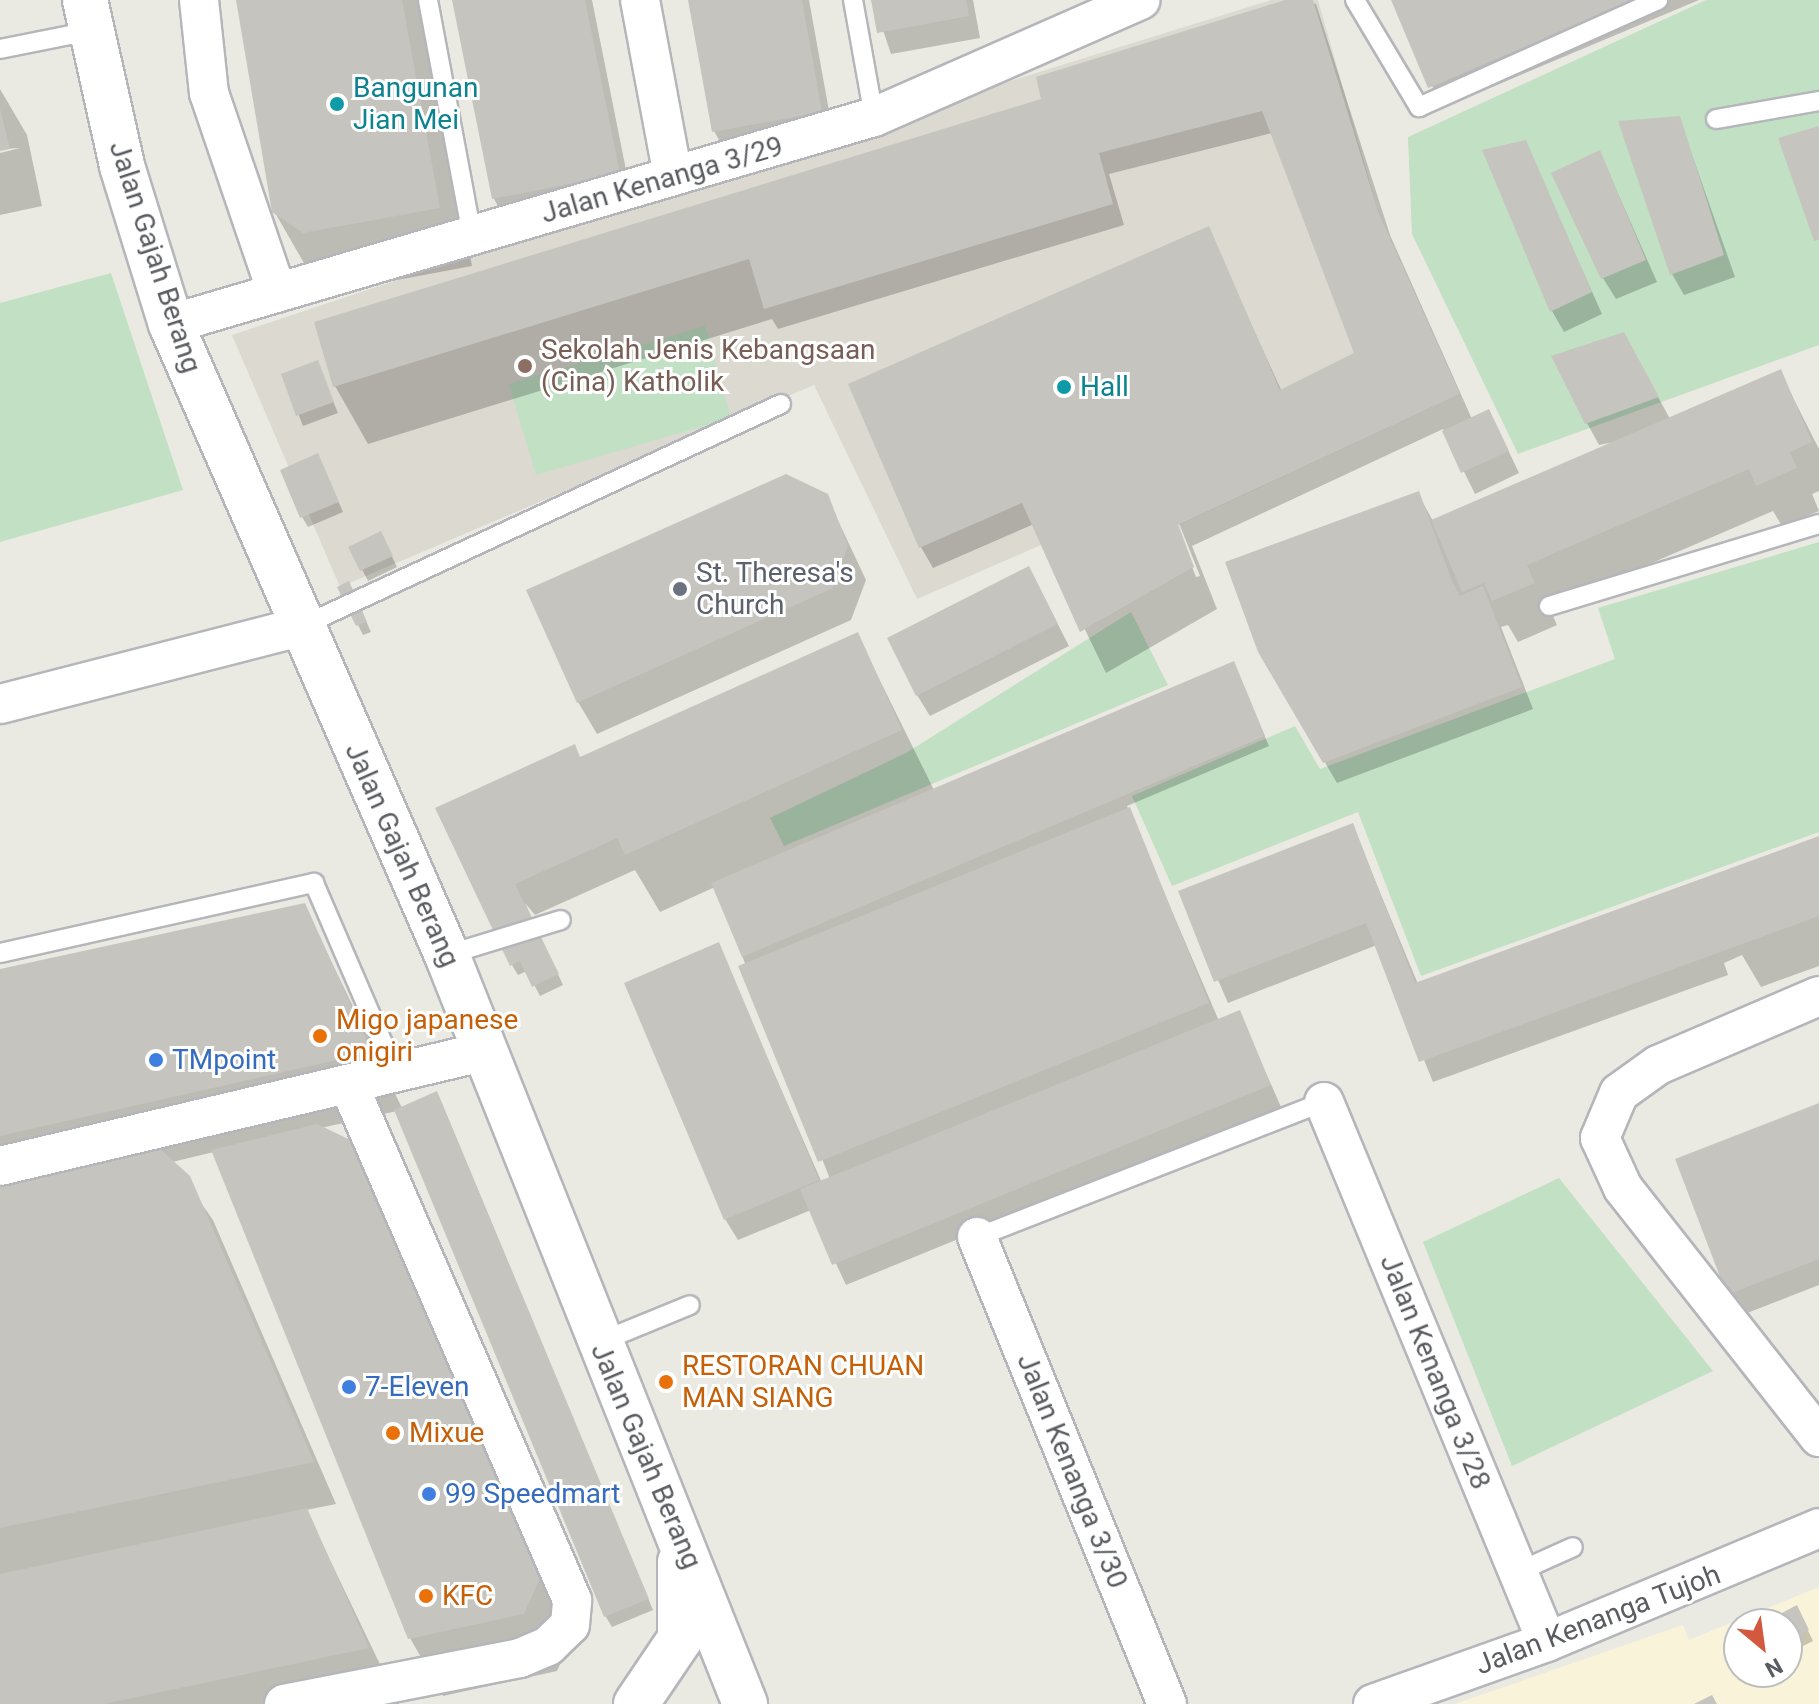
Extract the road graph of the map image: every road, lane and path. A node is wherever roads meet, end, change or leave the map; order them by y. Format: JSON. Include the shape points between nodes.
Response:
{"nodes":[{"id":1,"x":199,"y":0,"type":"edge"},
{"id":2,"x":428,"y":0,"type":"edge"},
{"id":3,"x":640,"y":0,"type":"edge"},
{"id":4,"x":853,"y":0,"type":"edge"},
{"id":5,"x":1140,"y":0,"type":"edge"},
{"id":6,"x":1355,"y":0,"type":"edge"},
{"id":7,"x":1658,"y":0,"type":"edge"},
{"id":8,"x":1076,"y":13,"type":"edge"},
{"id":9,"x":87,"y":16,"type":"edge"},
{"id":10,"x":0,"y":49,"type":"edge"},
{"id":11,"x":1819,"y":101,"type":"edge"},
{"id":12,"x":874,"y":117,"type":"junction"},
{"id":13,"x":1716,"y":119,"type":"dead end"},
{"id":14,"x":673,"y":176,"type":"junction"},
{"id":15,"x":472,"y":235,"type":"junction"},
{"id":16,"x":277,"y":293,"type":"junction"},
{"id":17,"x":171,"y":324,"type":"junction"},
{"id":18,"x":781,"y":404,"type":"dead end"},
{"id":19,"x":1819,"y":524,"type":"edge"},
{"id":20,"x":1549,"y":606,"type":"dead end"},
{"id":21,"x":299,"y":627,"type":"junction"},
{"id":22,"x":0,"y":704,"type":"edge"},
{"id":23,"x":561,"y":920,"type":"dead end"},
{"id":24,"x":0,"y":953,"type":"edge"},
{"id":25,"x":447,"y":955,"type":"junction"},
{"id":26,"x":1819,"y":996,"type":"edge"},
{"id":27,"x":486,"y":1051,"type":"junction"},
{"id":28,"x":397,"y":1076,"type":"junction"},
{"id":29,"x":350,"y":1088,"type":"junction"},
{"id":30,"x":1324,"y":1102,"type":"joint"},
{"id":31,"x":0,"y":1166,"type":"edge"},
{"id":32,"x":977,"y":1237,"type":"joint"},
{"id":33,"x":690,"y":1305,"type":"dead end"},
{"id":34,"x":599,"y":1342,"type":"junction"},
{"id":35,"x":1819,"y":1437,"type":"edge"},
{"id":36,"x":676,"y":1520,"type":"junction"},
{"id":37,"x":1819,"y":1528,"type":"edge"},
{"id":38,"x":1573,"y":1547,"type":"dead end"},
{"id":39,"x":1518,"y":1572,"type":"junction"},
{"id":40,"x":1547,"y":1642,"type":"junction"},
{"id":41,"x":284,"y":1704,"type":"edge"},
{"id":42,"x":636,"y":1704,"type":"edge"},
{"id":43,"x":745,"y":1704,"type":"edge"},
{"id":44,"x":1167,"y":1704,"type":"edge"},
{"id":45,"x":1373,"y":1704,"type":"edge"}],
"edges":[{"from":1,"to":16,"type":"street","via":[[209,93]]},
{"from":2,"to":15,"type":"lane"},
{"from":3,"to":14,"type":"street"},
{"from":4,"to":12,"type":"lane"},
{"from":5,"to":8,"type":"street","name":"Jalan Kenanga 3/29"},
{"from":6,"to":7,"type":"lane","via":[[1419,107]]},
{"from":8,"to":12,"type":"street","name":"Jalan Kenanga 3/29"},
{"from":9,"to":10,"type":"lane"},
{"from":9,"to":17,"type":"street","name":"Jalan Gajah Berang"},
{"from":11,"to":13,"type":"lane"},
{"from":12,"to":14,"type":"street","name":"Jalan Kenanga 3/29"},
{"from":14,"to":15,"type":"street","name":"Jalan Kenanga 3/29"},
{"from":15,"to":16,"type":"street","name":"Jalan Kenanga 3/29"},
{"from":16,"to":17,"type":"street","name":"Jalan Kenanga 3/29"},
{"from":17,"to":21,"type":"street","name":"Jalan Gajah Berang"},
{"from":18,"to":21,"type":"lane"},
{"from":19,"to":20,"type":"lane"},
{"from":21,"to":22,"type":"street"},
{"from":21,"to":25,"type":"street","name":"Jalan Gajah Berang"},
{"from":23,"to":25,"type":"lane"},
{"from":24,"to":28,"type":"lane","via":[[314,883]]},
{"from":25,"to":27,"type":"street","name":"Jalan Gajah Berang"},
{"from":26,"to":35,"type":"street","via":[[1658,1065],[1619,1093],[1600,1138],[1623,1188]]},
{"from":27,"to":28,"type":"street"},
{"from":27,"to":34,"type":"street","name":"Jalan Gajah Berang"},
{"from":28,"to":29,"type":"street"},
{"from":29,"to":31,"type":"street"},
{"from":29,"to":41,"type":"street","via":[[572,1600],[570,1625],[520,1658]]},
{"from":30,"to":32,"type":"lane"},
{"from":30,"to":39,"type":"street","name":"Jalan Kenanga 3/28"},
{"from":32,"to":44,"type":"street","name":"Jalan Kenanga 3/30"},
{"from":33,"to":34,"type":"lane"},
{"from":34,"to":36,"type":"street","name":"Jalan Gajah Berang"},
{"from":36,"to":42,"type":"street","via":[[684,1596],[680,1639]]},
{"from":36,"to":43,"type":"street","name":"Jalan Gajah Berang"},
{"from":37,"to":40,"type":"street","name":"Jalan Kenanga Tujoh"},
{"from":38,"to":39,"type":"lane"},
{"from":39,"to":40,"type":"street","name":"Jalan Kenanga 3/28"},
{"from":40,"to":45,"type":"street","name":"Jalan Kenanga Tujoh"}]}
